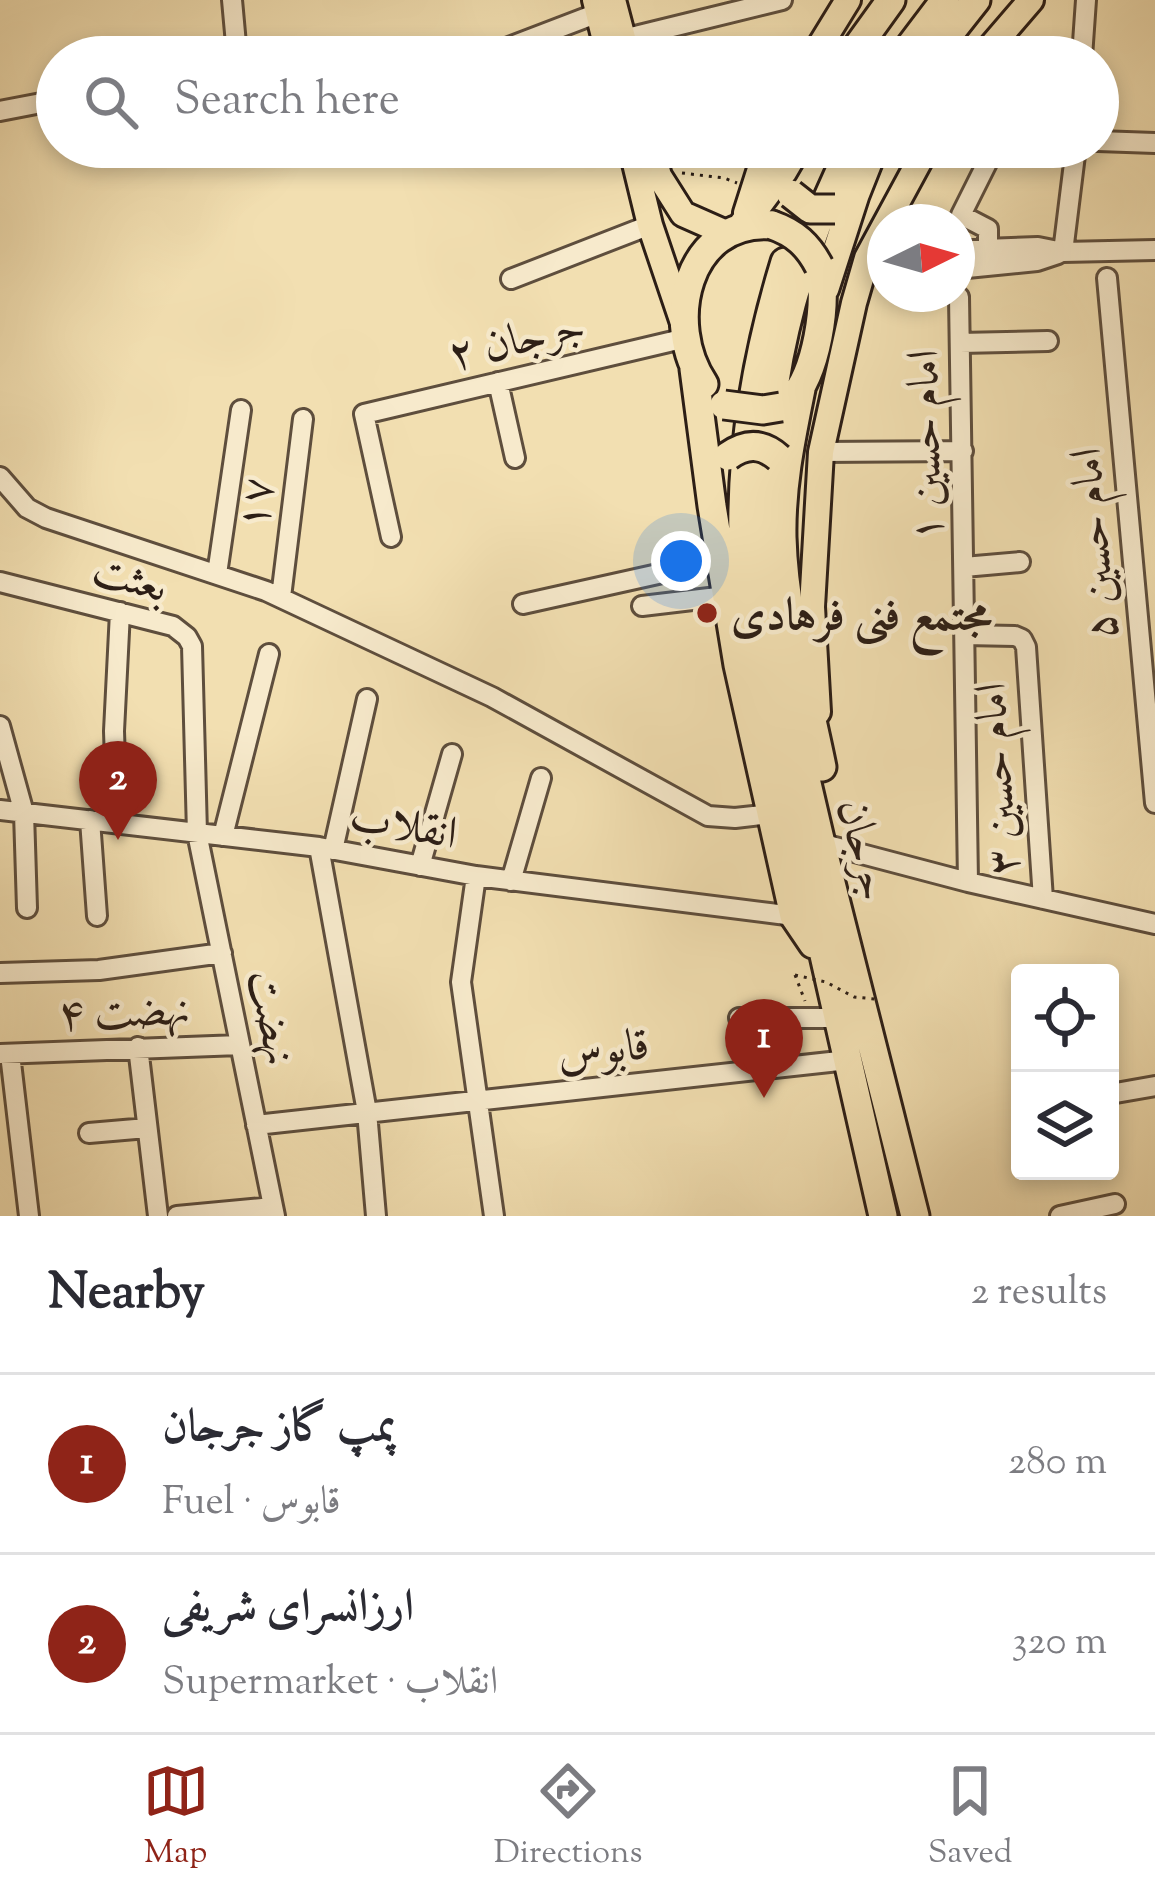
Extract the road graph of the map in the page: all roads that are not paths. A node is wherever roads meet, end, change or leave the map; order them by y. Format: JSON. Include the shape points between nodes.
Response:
{"nodes":[{"id":1,"x":232,"y":0,"type":"edge"},
{"id":2,"x":782,"y":0,"type":"edge"},
{"id":3,"x":848,"y":0,"type":"edge"},
{"id":4,"x":891,"y":0,"type":"edge"},
{"id":5,"x":922,"y":0,"type":"edge"},
{"id":6,"x":945,"y":0,"type":"edge"},
{"id":7,"x":976,"y":0,"type":"edge"},
{"id":8,"x":1031,"y":0,"type":"edge"},
{"id":9,"x":1086,"y":0,"type":"edge"},
{"id":10,"x":602,"y":4,"type":"edge"},
{"id":11,"x":235,"y":36,"type":"edge"},
{"id":12,"x":530,"y":36,"type":"edge"},
{"id":13,"x":614,"y":36,"type":"edge"},
{"id":14,"x":668,"y":36,"type":"edge"},
{"id":15,"x":826,"y":36,"type":"edge"},
{"id":16,"x":865,"y":36,"type":"edge"},
{"id":17,"x":897,"y":36,"type":"edge"},
{"id":18,"x":918,"y":36,"type":"edge"},
{"id":19,"x":947,"y":36,"type":"edge"},
{"id":20,"x":1000,"y":36,"type":"edge"},
{"id":21,"x":1083,"y":36,"type":"edge"},
{"id":22,"x":36,"y":104,"type":"edge"},
{"id":23,"x":0,"y":111,"type":"edge"},
{"id":24,"x":1119,"y":142,"type":"edge"},
{"id":25,"x":1155,"y":143,"type":"edge"},
{"id":26,"x":636,"y":168,"type":"edge"},
{"id":27,"x":656,"y":168,"type":"edge"},
{"id":28,"x":760,"y":168,"type":"edge"},
{"id":29,"x":823,"y":168,"type":"edge"},
{"id":30,"x":843,"y":168,"type":"edge"},
{"id":31,"x":863,"y":168,"type":"edge"},
{"id":32,"x":916,"y":168,"type":"edge"},
{"id":33,"x":984,"y":168,"type":"edge"},
{"id":34,"x":1073,"y":168,"type":"edge"},
{"id":35,"x":790,"y":171,"type":"edge"},
{"id":36,"x":845,"y":202,"type":"junction"},
{"id":37,"x":897,"y":204,"type":"edge"},
{"id":38,"x":650,"y":225,"type":"junction"},
{"id":39,"x":734,"y":229,"type":"junction"},
{"id":40,"x":975,"y":250,"type":"edge"},
{"id":41,"x":988,"y":250,"type":"junction"},
{"id":42,"x":1155,"y":250,"type":"edge"},
{"id":43,"x":1063,"y":252,"type":"junction"},
{"id":44,"x":975,"y":267,"type":"edge"},
{"id":45,"x":867,"y":277,"type":"edge"},
{"id":46,"x":1107,"y":278,"type":"dead end"},
{"id":47,"x":512,"y":279,"type":"dead end"},
{"id":48,"x":821,"y":279,"type":"junction"},
{"id":49,"x":959,"y":312,"type":"edge"},
{"id":50,"x":686,"y":335,"type":"junction"},
{"id":51,"x":1048,"y":341,"type":"dead end"},
{"id":52,"x":960,"y":343,"type":"junction"},
{"id":53,"x":694,"y":369,"type":"junction"},
{"id":54,"x":497,"y":382,"type":"junction"},
{"id":55,"x":793,"y":399,"type":"junction"},
{"id":56,"x":241,"y":410,"type":"dead end"},
{"id":57,"x":303,"y":419,"type":"dead end"},
{"id":58,"x":963,"y":451,"type":"junction"},
{"id":59,"x":821,"y":452,"type":"junction"},
{"id":60,"x":514,"y":458,"type":"dead end"},
{"id":61,"x":782,"y":462,"type":"junction"},
{"id":62,"x":0,"y":477,"type":"edge"},
{"id":63,"x":712,"y":506,"type":"junction"},
{"id":64,"x":392,"y":537,"type":"dead end"},
{"id":65,"x":814,"y":548,"type":"junction"},
{"id":66,"x":721,"y":560,"type":"junction"},
{"id":67,"x":1020,"y":562,"type":"dead end"},
{"id":68,"x":964,"y":567,"type":"junction"},
{"id":69,"x":217,"y":574,"type":"junction"},
{"id":70,"x":0,"y":582,"type":"edge"},
{"id":71,"x":726,"y":596,"type":"junction"},
{"id":72,"x":281,"y":598,"type":"junction"},
{"id":73,"x":523,"y":604,"type":"dead end"},
{"id":74,"x":642,"y":606,"type":"dead end"},
{"id":75,"x":120,"y":611,"type":"junction"},
{"id":76,"x":965,"y":635,"type":"junction"},
{"id":77,"x":269,"y":654,"type":"dead end"},
{"id":78,"x":367,"y":699,"type":"dead end"},
{"id":79,"x":0,"y":726,"type":"edge"},
{"id":80,"x":452,"y":754,"type":"dead end"},
{"id":81,"x":822,"y":767,"type":"junction"},
{"id":82,"x":541,"y":778,"type":"dead end"},
{"id":83,"x":1155,"y":803,"type":"edge"},
{"id":84,"x":0,"y":810,"type":"edge"},
{"id":85,"x":24,"y":813,"type":"junction"},
{"id":86,"x":772,"y":814,"type":"junction"},
{"id":87,"x":90,"y":820,"type":"junction"},
{"id":88,"x":117,"y":824,"type":"junction"},
{"id":89,"x":197,"y":833,"type":"junction"},
{"id":90,"x":223,"y":836,"type":"junction"},
{"id":91,"x":820,"y":843,"type":"junction"},
{"id":92,"x":327,"y":849,"type":"junction"},
{"id":93,"x":420,"y":866,"type":"junction"},
{"id":94,"x":476,"y":876,"type":"junction"},
{"id":95,"x":512,"y":881,"type":"junction"},
{"id":96,"x":968,"y":882,"type":"junction"},
{"id":97,"x":1043,"y":899,"type":"junction"},
{"id":98,"x":27,"y":908,"type":"dead end"},
{"id":99,"x":97,"y":916,"type":"dead end"},
{"id":100,"x":794,"y":916,"type":"junction"},
{"id":101,"x":1155,"y":924,"type":"edge"},
{"id":102,"x":221,"y":953,"type":"junction"},
{"id":103,"x":824,"y":958,"type":"junction"},
{"id":104,"x":0,"y":973,"type":"edge"},
{"id":105,"x":739,"y":1018,"type":"dead end"},
{"id":106,"x":838,"y":1018,"type":"junction"},
{"id":107,"x":240,"y":1045,"type":"junction"},
{"id":108,"x":138,"y":1047,"type":"junction"},
{"id":109,"x":5,"y":1054,"type":"edge"},
{"id":110,"x":848,"y":1060,"type":"junction"},
{"id":111,"x":1155,"y":1086,"type":"edge"},
{"id":112,"x":1119,"y":1092,"type":"edge"},
{"id":113,"x":478,"y":1100,"type":"junction"},
{"id":114,"x":367,"y":1112,"type":"junction"},
{"id":115,"x":256,"y":1125,"type":"junction"},
{"id":116,"x":147,"y":1128,"type":"junction"},
{"id":117,"x":88,"y":1133,"type":"dead end"},
{"id":118,"x":1115,"y":1204,"type":"dead end"},
{"id":119,"x":274,"y":1212,"type":"edge"},
{"id":120,"x":164,"y":1215,"type":"edge"},
{"id":121,"x":28,"y":1216,"type":"edge"},
{"id":122,"x":376,"y":1216,"type":"edge"},
{"id":123,"x":494,"y":1216,"type":"edge"},
{"id":124,"x":883,"y":1216,"type":"edge"},
{"id":125,"x":915,"y":1216,"type":"edge"},
{"id":126,"x":1060,"y":1216,"type":"edge"}],
"edges":[{"from":1,"to":11,"type":"street"},
{"from":2,"to":14,"type":"street"},
{"from":3,"to":15,"type":"main road"},
{"from":4,"to":16,"type":"highway"},
{"from":5,"to":17,"type":"highway"},
{"from":6,"to":18,"type":"highway"},
{"from":7,"to":19,"type":"highway"},
{"from":8,"to":20,"type":"main road"},
{"from":9,"to":21,"type":"street"},
{"from":10,"to":12,"type":"street"},
{"from":10,"to":13,"type":"main road"},
{"from":22,"to":23,"type":"street"},
{"from":24,"to":25,"type":"street"},
{"from":26,"to":38,"type":"main road"},
{"from":27,"to":39,"type":"main road","via":[[683,214]]},
{"from":28,"to":39,"type":"main road"},
{"from":29,"to":103,"type":"highway","name":"جرجان","via":[[766,324],[743,496],[757,659]]},
{"from":30,"to":91,"type":"highway","name":"جرجان","via":[[784,331],[764,497],[778,655]]},
{"from":31,"to":36,"type":"highway"},
{"from":32,"to":37,"type":"main road"},
{"from":33,"to":41,"type":"street","via":[[962,215],[988,229]]},
{"from":34,"to":43,"type":"street"},
{"from":35,"to":36,"type":"highway","bridge":true,"via":[[810,209]]},
{"from":35,"to":39,"type":"highway"},
{"from":36,"to":48,"type":"highway"},
{"from":38,"to":47,"type":"street"},
{"from":38,"to":50,"type":"main road"},
{"from":39,"to":48,"type":"highway","bridge":true,"via":[[787,230],[808,247]]},
{"from":39,"to":50,"type":"highway","via":[[697,261]]},
{"from":40,"to":41,"type":"street"},
{"from":41,"to":43,"type":"street"},
{"from":42,"to":43,"type":"street"},
{"from":43,"to":44,"type":"street"},
{"from":45,"to":59,"type":"main road"},
{"from":46,"to":83,"type":"street","name":"امام حسین ۵"},
{"from":48,"to":55,"type":"highway","via":[[817,338]]},
{"from":49,"to":52,"type":"street","name":"امام حسین ۱"},
{"from":50,"to":53,"type":"highway"},
{"from":50,"to":54,"type":"street","name":"جرجان ۲"},
{"from":51,"to":52,"type":"street"},
{"from":52,"to":58,"type":"street","name":"امام حسین ۱"},
{"from":53,"to":55,"type":"highway","bridge":true,"via":[[724,405],[741,410]]},
{"from":53,"to":63,"type":"highway"},
{"from":54,"to":60,"type":"street"},
{"from":54,"to":64,"type":"street","name":"جرجان ۲","via":[[364,414]]},
{"from":55,"to":61,"type":"highway"},
{"from":55,"to":65,"type":"main road","via":[[793,547]]},
{"from":56,"to":69,"type":"street"},
{"from":57,"to":72,"type":"street","name":"۱۷"},
{"from":58,"to":59,"type":"street"},
{"from":58,"to":68,"type":"street","name":"امام حسین ۱"},
{"from":59,"to":65,"type":"main road"},
{"from":61,"to":63,"type":"highway","bridge":true,"via":[[748,446],[728,456]]},
{"from":61,"to":81,"type":"highway","via":[[788,600]]},
{"from":62,"to":69,"type":"street","via":[[46,518]]},
{"from":63,"to":66,"type":"highway"},
{"from":65,"to":81,"type":"main road"},
{"from":66,"to":71,"type":"highway"},
{"from":66,"to":73,"type":"street"},
{"from":67,"to":68,"type":"street"},
{"from":68,"to":76,"type":"street","name":"امام حسین ۱"},
{"from":69,"to":72,"type":"street"},
{"from":70,"to":75,"type":"street","name":"بعثت"},
{"from":71,"to":74,"type":"street"},
{"from":71,"to":86,"type":"highway"},
{"from":72,"to":86,"type":"street","via":[[492,697],[708,816]]},
{"from":75,"to":88,"type":"street"},
{"from":75,"to":89,"type":"street","name":"بعثت","via":[[173,626],[192,646]]},
{"from":76,"to":96,"type":"street","name":"امام حسین ۱"},
{"from":76,"to":97,"type":"street","name":"امام حسین ۳","via":[[1015,636],[1025,647]]},
{"from":77,"to":90,"type":"street"},
{"from":78,"to":92,"type":"street"},
{"from":79,"to":85,"type":"street"},
{"from":80,"to":93,"type":"street"},
{"from":81,"to":91,"type":"highway"},
{"from":82,"to":95,"type":"street"},
{"from":84,"to":85,"type":"street","name":"انقلاب"},
{"from":85,"to":87,"type":"street","name":"انقلاب"},
{"from":85,"to":98,"type":"street"},
{"from":86,"to":100,"type":"highway"},
{"from":87,"to":88,"type":"street","name":"انقلاب"},
{"from":87,"to":99,"type":"street"},
{"from":88,"to":89,"type":"street","name":"انقلاب"},
{"from":89,"to":90,"type":"street","name":"انقلاب"},
{"from":89,"to":102,"type":"street","name":"نهضت"},
{"from":90,"to":92,"type":"street","name":"انقلاب"},
{"from":91,"to":96,"type":"street"},
{"from":91,"to":125,"type":"highway","name":"جرجان"},
{"from":92,"to":93,"type":"street","name":"انقلاب"},
{"from":92,"to":114,"type":"street"},
{"from":93,"to":94,"type":"street","name":"انقلاب"},
{"from":94,"to":95,"type":"street","name":"انقلاب"},
{"from":94,"to":113,"type":"street","via":[[460,982]]},
{"from":95,"to":100,"type":"street","name":"انقلاب"},
{"from":96,"to":97,"type":"street"},
{"from":97,"to":101,"type":"street"},
{"from":100,"to":103,"type":"highway"},
{"from":102,"to":104,"type":"street"},
{"from":102,"to":107,"type":"street","name":"نهضت"},
{"from":103,"to":106,"type":"highway","name":"جرجان"},
{"from":105,"to":106,"type":"street"},
{"from":106,"to":110,"type":"highway","name":"جرجان"},
{"from":107,"to":108,"type":"street","name":"۴ نهضت"},
{"from":107,"to":115,"type":"street","name":"نهضت"},
{"from":108,"to":109,"type":"street","name":"۴ نهضت"},
{"from":108,"to":116,"type":"street"},
{"from":109,"to":121,"type":"street"},
{"from":110,"to":113,"type":"street","name":"قابوس"},
{"from":110,"to":124,"type":"highway","name":"جرجان"},
{"from":111,"to":112,"type":"street"},
{"from":113,"to":114,"type":"street","name":"قابوس"},
{"from":113,"to":123,"type":"street"},
{"from":114,"to":115,"type":"street","name":"قابوس"},
{"from":114,"to":122,"type":"street"},
{"from":115,"to":119,"type":"street","name":"نهضت"},
{"from":116,"to":117,"type":"street"},
{"from":116,"to":120,"type":"street"},
{"from":118,"to":126,"type":"street"},
{"from":119,"to":120,"type":"street"}]}
